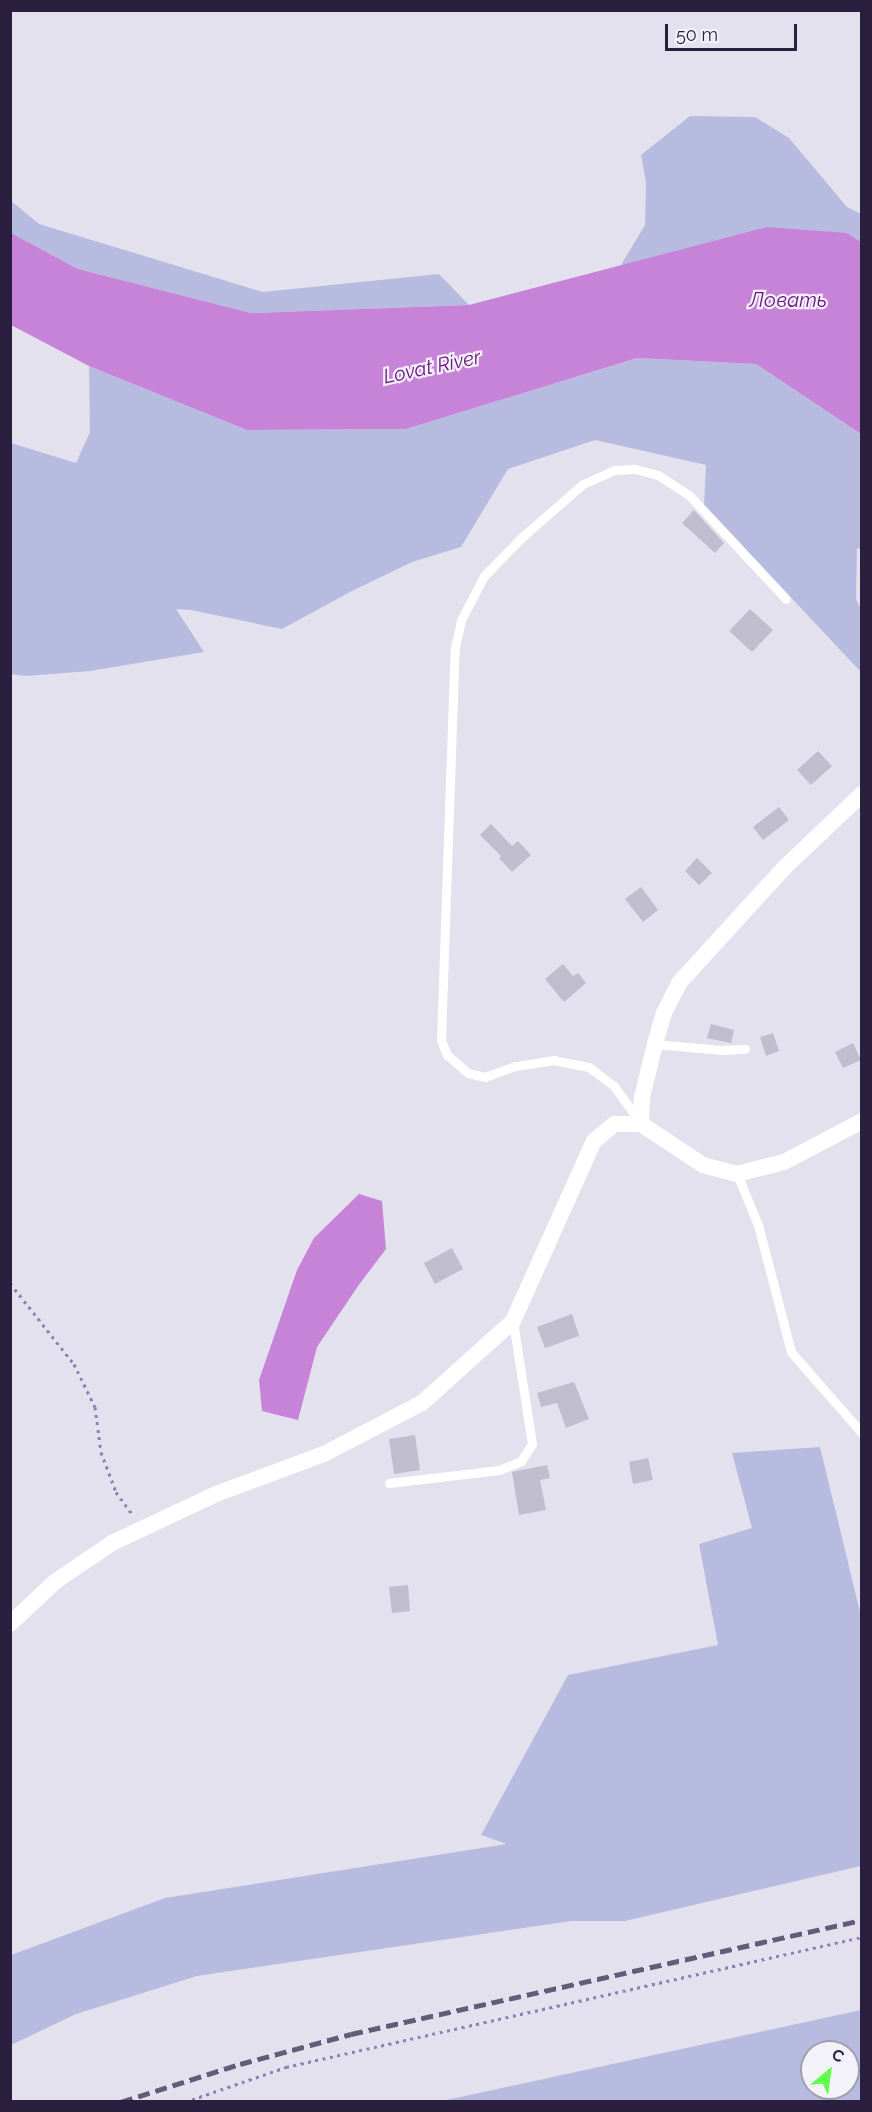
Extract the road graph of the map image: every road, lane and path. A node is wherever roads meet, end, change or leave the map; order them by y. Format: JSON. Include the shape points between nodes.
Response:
{"nodes":[{"id":1,"x":786,"y":599,"type":"dead end"},
{"id":2,"x":861,"y":794,"type":"edge"},
{"id":3,"x":655,"y":1044,"type":"junction"},
{"id":4,"x":745,"y":1049,"type":"dead end"},
{"id":5,"x":861,"y":1121,"type":"edge"},
{"id":6,"x":641,"y":1124,"type":"junction"},
{"id":7,"x":737,"y":1174,"type":"junction"},
{"id":8,"x":10,"y":1283,"type":"edge"},
{"id":9,"x":513,"y":1321,"type":"junction"},
{"id":10,"x":860,"y":1430,"type":"edge"},
{"id":11,"x":389,"y":1483,"type":"dead end"},
{"id":12,"x":142,"y":1529,"type":"junction"},
{"id":13,"x":10,"y":1623,"type":"edge"},
{"id":14,"x":861,"y":1937,"type":"edge"},
{"id":15,"x":185,"y":2102,"type":"edge"}],
"edges":[{"from":1,"to":6,"type":"lane","via":[[689,495],[658,475],[635,469],[614,470],[583,484],[521,538],[484,576],[460,620],[455,647],[441,1040],[447,1055],[468,1073],[485,1077],[515,1066],[554,1060],[589,1068],[614,1086]]},
{"from":2,"to":3,"type":"street","via":[[784,868],[679,983]]},
{"from":3,"to":4,"type":"lane"},
{"from":3,"to":6,"type":"street","via":[[642,1097]]},
{"from":5,"to":7,"type":"street","via":[[784,1162]]},
{"from":6,"to":7,"type":"street","via":[[703,1165]]},
{"from":6,"to":9,"type":"street","via":[[614,1124],[594,1141]]},
{"from":7,"to":10,"type":"lane","via":[[759,1225],[791,1352]]},
{"from":8,"to":12,"type":"path","via":[[74,1364],[95,1407],[101,1452],[116,1492]]},
{"from":9,"to":11,"type":"lane","via":[[532,1444],[521,1461],[499,1470]]},
{"from":9,"to":12,"type":"street","via":[[422,1403],[324,1454],[216,1494]]},
{"from":12,"to":13,"type":"street","via":[[112,1543],[56,1581]]},
{"from":14,"to":15,"type":"path","via":[[298,2064]]}]}
